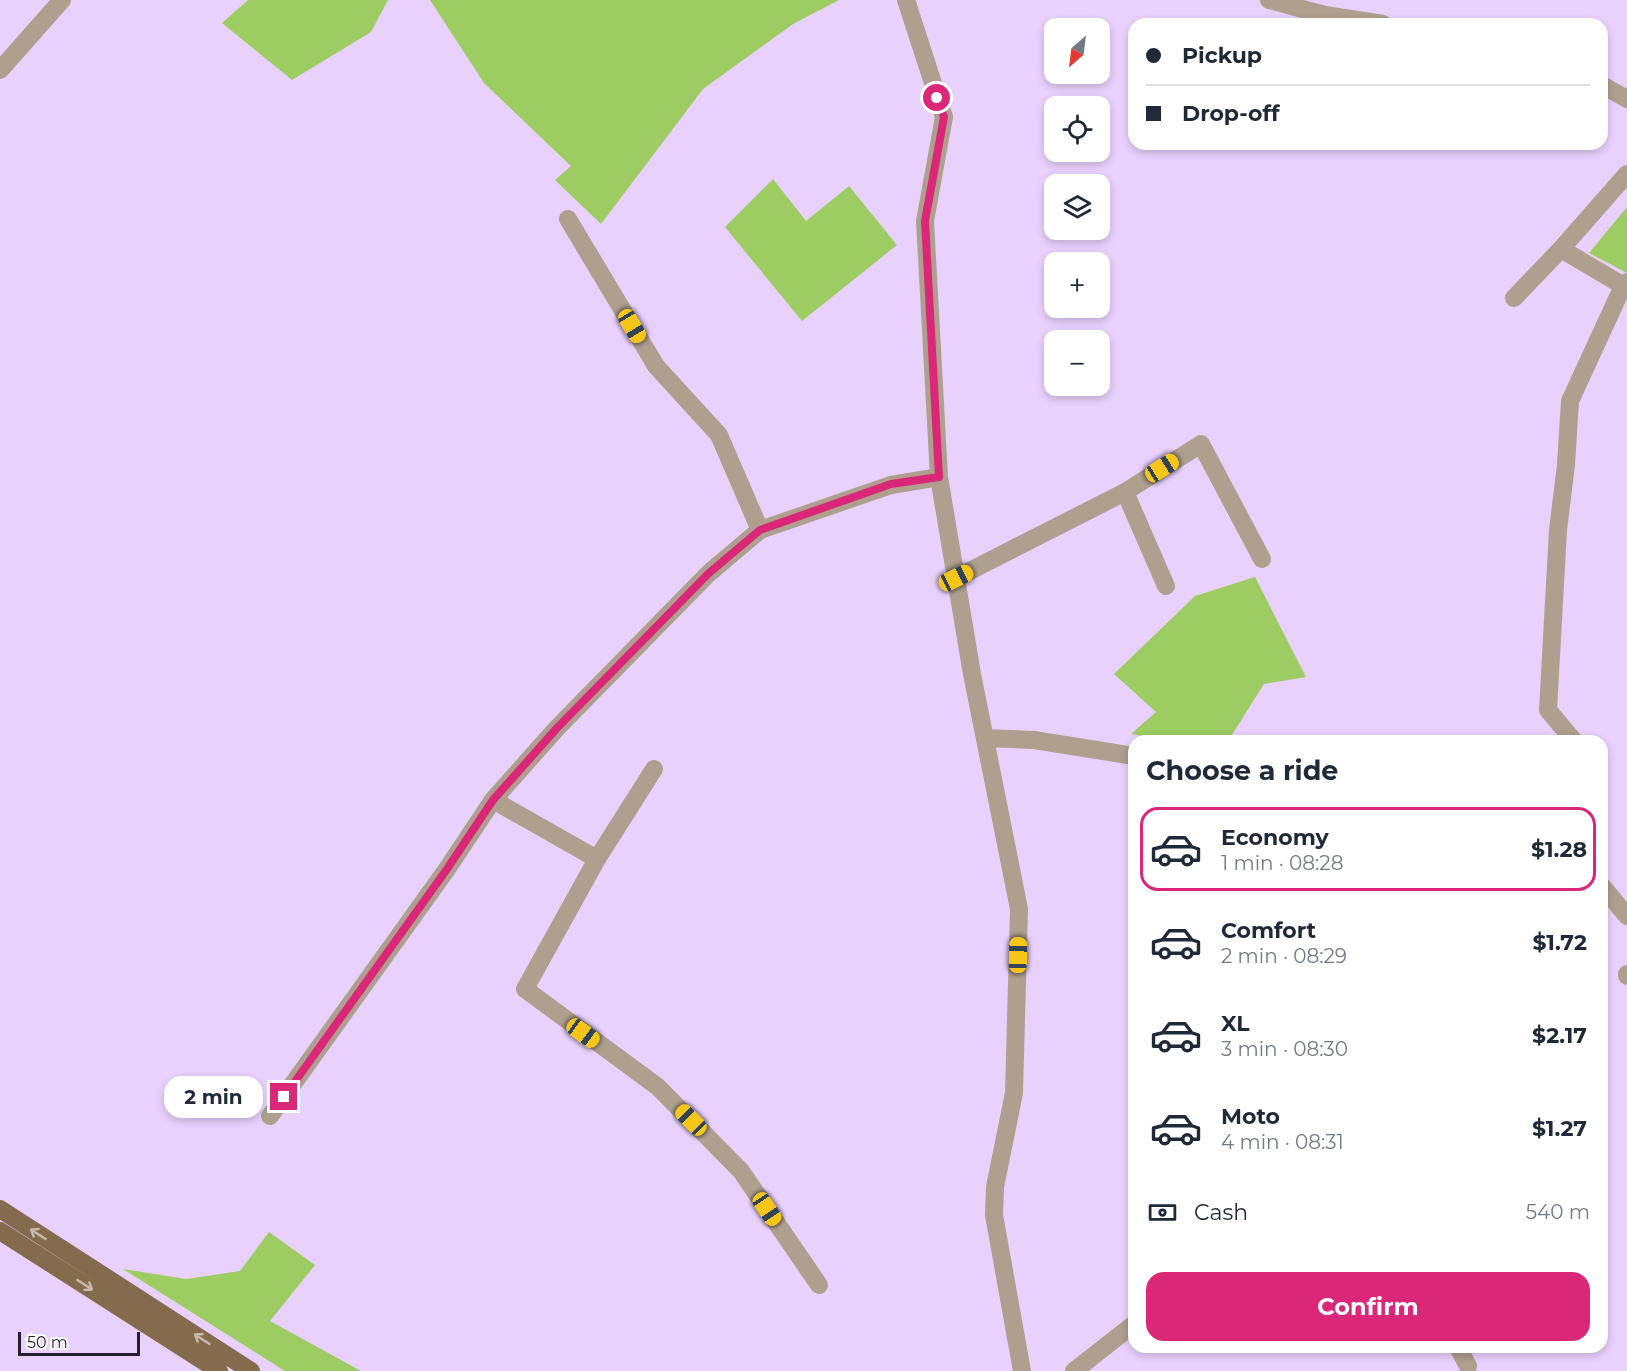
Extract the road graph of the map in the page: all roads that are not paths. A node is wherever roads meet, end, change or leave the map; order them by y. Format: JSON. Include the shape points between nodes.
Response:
{"nodes":[{"id":1,"x":62,"y":0,"type":"edge"},
{"id":2,"x":906,"y":0,"type":"edge"},
{"id":3,"x":1269,"y":0,"type":"edge"},
{"id":4,"x":1344,"y":18,"type":"edge"},
{"id":5,"x":0,"y":70,"type":"edge"},
{"id":6,"x":1608,"y":89,"type":"edge"},
{"id":7,"x":1627,"y":99,"type":"edge"},
{"id":8,"x":1627,"y":174,"type":"edge"},
{"id":9,"x":568,"y":219,"type":"dead end"},
{"id":10,"x":1561,"y":249,"type":"junction"},
{"id":11,"x":1626,"y":285,"type":"edge"},
{"id":12,"x":1514,"y":298,"type":"dead end"},
{"id":13,"x":939,"y":477,"type":"junction"},
{"id":14,"x":1125,"y":492,"type":"junction"},
{"id":15,"x":760,"y":530,"type":"junction"},
{"id":16,"x":1262,"y":559,"type":"dead end"},
{"id":17,"x":956,"y":578,"type":"junction"},
{"id":18,"x":1166,"y":586,"type":"dead end"},
{"id":19,"x":1569,"y":735,"type":"edge"},
{"id":20,"x":985,"y":738,"type":"junction"},
{"id":21,"x":1128,"y":755,"type":"edge"},
{"id":22,"x":654,"y":769,"type":"dead end"},
{"id":23,"x":493,"y":800,"type":"junction"},
{"id":24,"x":597,"y":859,"type":"junction"},
{"id":25,"x":1608,"y":893,"type":"edge"},
{"id":26,"x":1627,"y":916,"type":"edge"},
{"id":27,"x":270,"y":1116,"type":"dead end"},
{"id":28,"x":0,"y":1209,"type":"edge"},
{"id":29,"x":0,"y":1230,"type":"edge"},
{"id":30,"x":819,"y":1285,"type":"dead end"},
{"id":31,"x":1128,"y":1329,"type":"edge"},
{"id":32,"x":1461,"y":1353,"type":"edge"},
{"id":33,"x":1468,"y":1366,"type":"dead end"},
{"id":34,"x":219,"y":1371,"type":"edge"},
{"id":35,"x":251,"y":1371,"type":"edge"},
{"id":36,"x":1022,"y":1371,"type":"edge"},
{"id":37,"x":1074,"y":1371,"type":"edge"}],
"edges":[{"from":1,"to":5,"type":"street"},
{"from":2,"to":13,"type":"street","via":[[944,117],[925,221]]},
{"from":3,"to":4,"type":"street"},
{"from":6,"to":7,"type":"street"},
{"from":8,"to":10,"type":"street"},
{"from":9,"to":15,"type":"street","via":[[656,366],[719,435]]},
{"from":10,"to":11,"type":"street"},
{"from":10,"to":12,"type":"street"},
{"from":11,"to":19,"type":"street","via":[[1570,401],[1548,710]]},
{"from":13,"to":15,"type":"street","via":[[891,484]]},
{"from":13,"to":17,"type":"street"},
{"from":14,"to":16,"type":"street","via":[[1201,444]]},
{"from":14,"to":17,"type":"street"},
{"from":14,"to":18,"type":"street"},
{"from":15,"to":23,"type":"street","via":[[709,573],[557,728]]},
{"from":17,"to":20,"type":"street"},
{"from":20,"to":21,"type":"street","via":[[1034,740]]},
{"from":20,"to":36,"type":"street","via":[[1019,909],[1014,1093],[995,1187],[994,1215]]},
{"from":22,"to":24,"type":"street"},
{"from":23,"to":24,"type":"street"},
{"from":23,"to":27,"type":"street"},
{"from":24,"to":30,"type":"street","via":[[525,989],[658,1087],[741,1170]]},
{"from":25,"to":26,"type":"street"},
{"from":35,"to":28,"type":"main road","one_way":true},
{"from":29,"to":34,"type":"main road","one_way":true},
{"from":31,"to":37,"type":"street"},
{"from":32,"to":33,"type":"street"}]}
